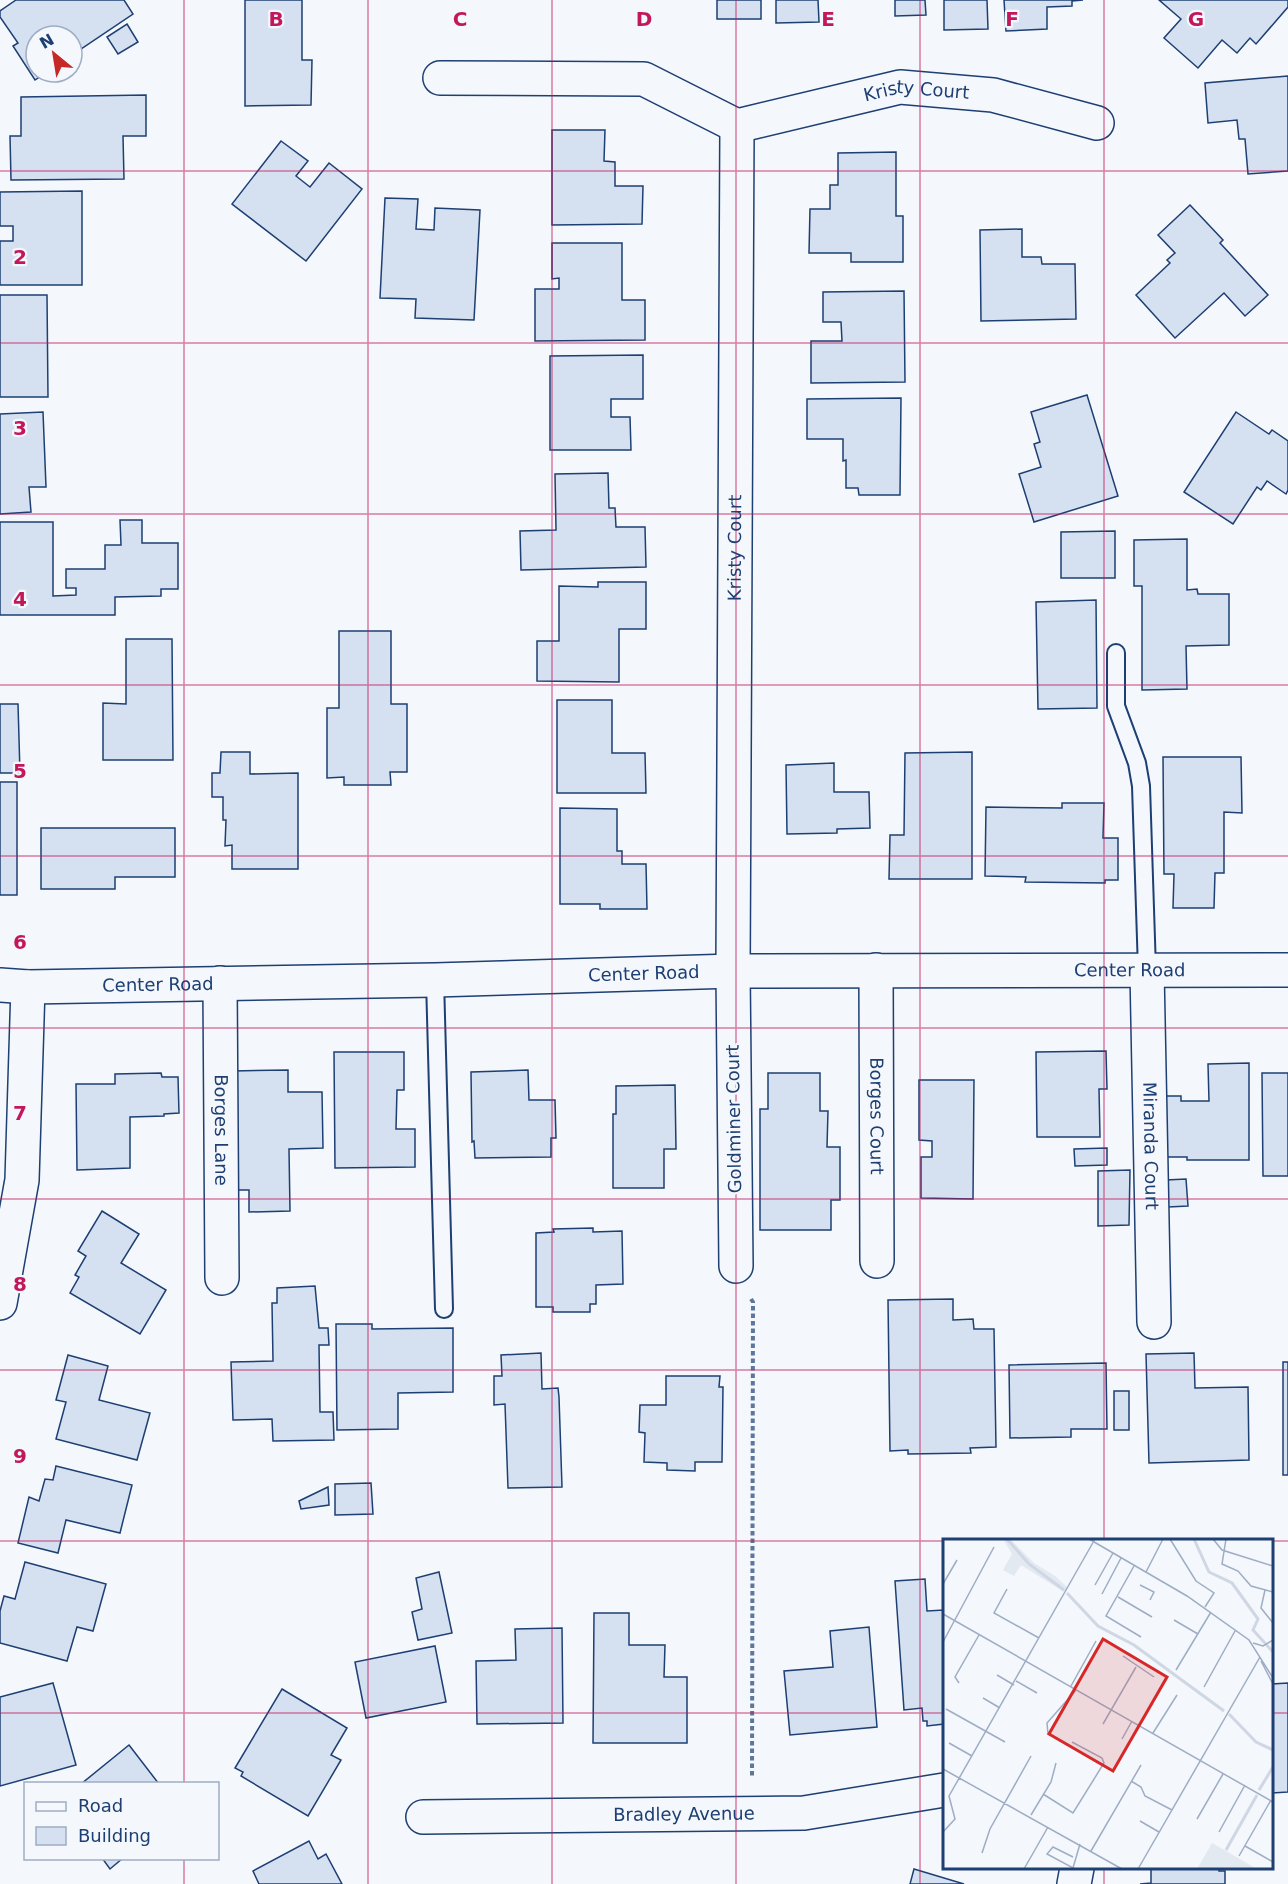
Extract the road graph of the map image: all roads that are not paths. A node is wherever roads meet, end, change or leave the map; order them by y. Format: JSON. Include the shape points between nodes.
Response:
{"nodes":[{"id":1,"x":440,"y":78,"type":"dead end"},
{"id":2,"x":1097,"y":123,"type":"dead end"},
{"id":3,"x":737,"y":126,"type":"junction"},
{"id":4,"x":1116,"y":652,"type":"dead end"},
{"id":5,"x":876,"y":970,"type":"junction"},
{"id":6,"x":1147,"y":970,"type":"junction"},
{"id":7,"x":1288,"y":970,"type":"edge"},
{"id":8,"x":733,"y":971,"type":"junction"},
{"id":9,"x":435,"y":980,"type":"junction"},
{"id":10,"x":220,"y":983,"type":"junction"},
{"id":11,"x":14,"y":986,"type":"edge"},
{"id":12,"x":877,"y":1261,"type":"dead end"},
{"id":13,"x":736,"y":1266,"type":"road end"},
{"id":14,"x":222,"y":1278,"type":"dead end"},
{"id":15,"x":0,"y":1303,"type":"edge"},
{"id":16,"x":444,"y":1309,"type":"dead end"},
{"id":17,"x":1154,"y":1322,"type":"dead end"},
{"id":18,"x":943,"y":1790,"type":"edge"},
{"id":19,"x":423,"y":1817,"type":"dead end"},
{"id":20,"x":1077,"y":1869,"type":"edge"},
{"id":21,"x":1074,"y":1884,"type":"edge"}],
"edges":[{"from":1,"to":3,"type":"street","via":[[644,79]]},
{"from":2,"to":3,"type":"street","name":"Kristy Court","via":[[993,95],[900,87]]},
{"from":3,"to":8,"type":"street","name":"Kristy Court"},
{"from":4,"to":6,"type":"lane","via":[[1116,706],[1137,763],[1141,786]]},
{"from":5,"to":6,"type":"street","name":"Center Road"},
{"from":5,"to":8,"type":"street","name":"Center Road"},
{"from":5,"to":12,"type":"street","name":"Borges Court"},
{"from":6,"to":7,"type":"street","name":"Center Road"},
{"from":6,"to":17,"type":"street","name":"Miranda Court"},
{"from":8,"to":9,"type":"street","name":"Center Road"},
{"from":8,"to":13,"type":"street","name":"Goldminer Court"},
{"from":9,"to":10,"type":"street","name":"Center Road"},
{"from":9,"to":16,"type":"lane"},
{"from":10,"to":11,"type":"street","name":"Center Road"},
{"from":10,"to":14,"type":"street","name":"Borges Lane"},
{"from":11,"to":15,"type":"street","via":[[22,1180]]},
{"from":18,"to":19,"type":"street","name":"Bradley Avenue","via":[[804,1813]]},
{"from":20,"to":21,"type":"street"}]}
